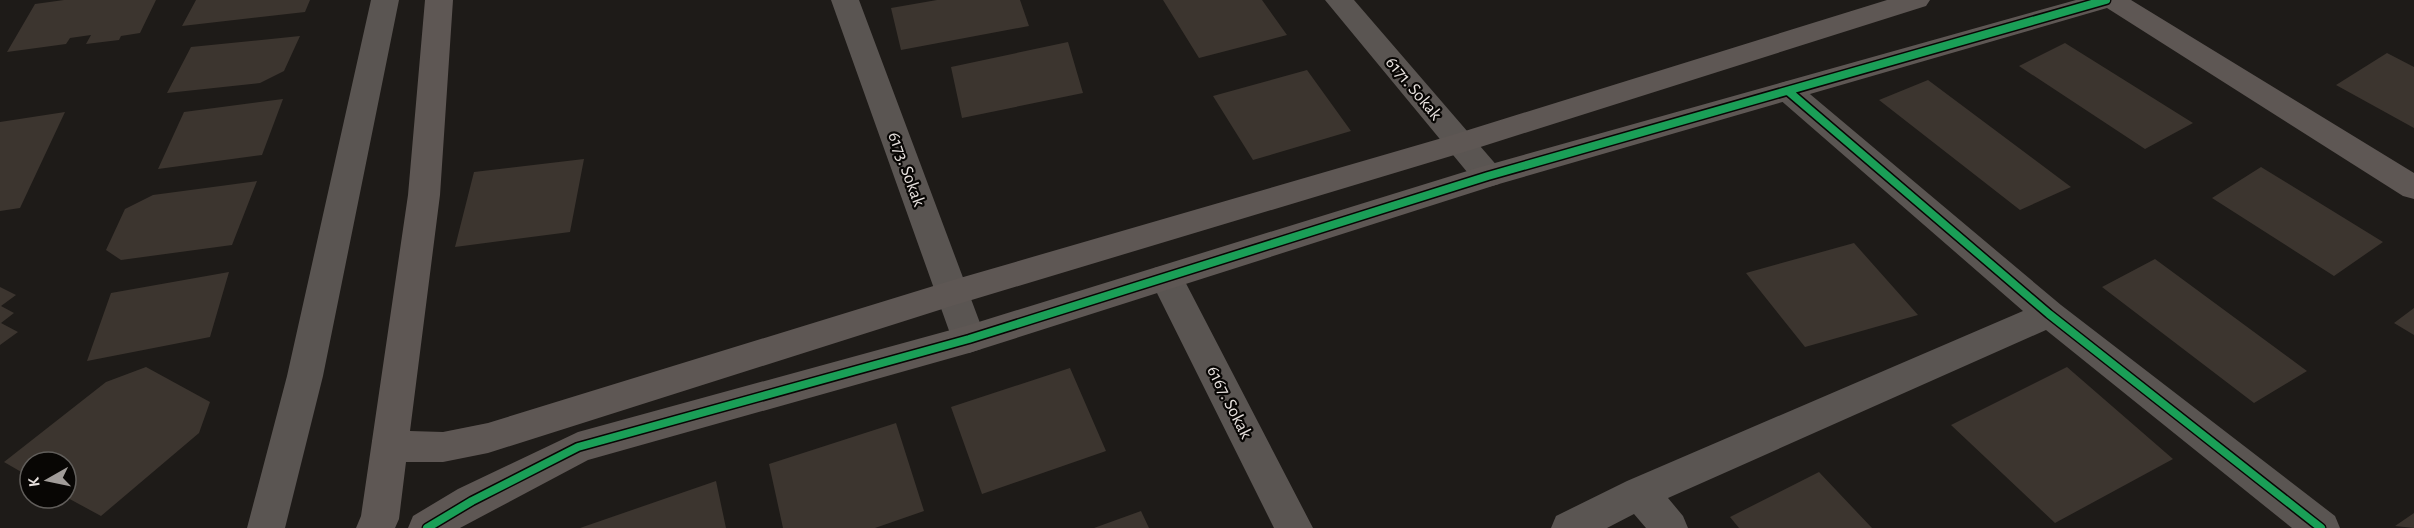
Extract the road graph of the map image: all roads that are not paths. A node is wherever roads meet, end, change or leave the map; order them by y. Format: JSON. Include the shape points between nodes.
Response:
{"nodes":[{"id":1,"x":385,"y":0,"type":"edge"},
{"id":2,"x":439,"y":0,"type":"edge"},
{"id":3,"x":845,"y":0,"type":"edge"},
{"id":4,"x":1339,"y":0,"type":"edge"},
{"id":5,"x":1916,"y":0,"type":"edge"},
{"id":6,"x":2106,"y":0,"type":"edge"},
{"id":7,"x":2112,"y":0,"type":"edge"},
{"id":8,"x":1788,"y":91,"type":"junction"},
{"id":9,"x":1460,"y":143,"type":"junction"},
{"id":10,"x":2414,"y":170,"type":"edge"},
{"id":11,"x":1488,"y":176,"type":"junction"},
{"id":12,"x":2414,"y":188,"type":"edge"},
{"id":13,"x":1166,"y":276,"type":"junction"},
{"id":14,"x":952,"y":293,"type":"junction"},
{"id":15,"x":2049,"y":314,"type":"junction"},
{"id":16,"x":969,"y":339,"type":"junction"},
{"id":17,"x":390,"y":447,"type":"junction"},
{"id":18,"x":1640,"y":494,"type":"junction"},
{"id":19,"x":266,"y":528,"type":"edge"},
{"id":20,"x":375,"y":528,"type":"edge"},
{"id":21,"x":427,"y":528,"type":"edge"},
{"id":22,"x":1294,"y":528,"type":"edge"},
{"id":23,"x":1570,"y":528,"type":"edge"},
{"id":24,"x":1669,"y":528,"type":"edge"},
{"id":25,"x":2321,"y":528,"type":"edge"}],
"edges":[{"from":1,"to":19,"type":"street","via":[[305,376]]},
{"from":2,"to":17,"type":"street","via":[[424,195]]},
{"from":3,"to":14,"type":"street","name":"6173. Sokak"},
{"from":4,"to":9,"type":"street","name":"6171. Sokak"},
{"from":5,"to":9,"type":"street"},
{"from":6,"to":8,"type":"street"},
{"from":7,"to":10,"type":"street"},
{"from":7,"to":12,"type":"street"},
{"from":8,"to":11,"type":"street"},
{"from":8,"to":15,"type":"street"},
{"from":9,"to":11,"type":"street","name":"6171. Sokak"},
{"from":9,"to":14,"type":"street"},
{"from":11,"to":13,"type":"street"},
{"from":13,"to":16,"type":"street"},
{"from":13,"to":22,"type":"street","name":"6167. Sokak"},
{"from":14,"to":16,"type":"street","name":"6173. Sokak"},
{"from":14,"to":17,"type":"street","via":[[488,438],[443,447]]},
{"from":15,"to":18,"type":"street"},
{"from":15,"to":25,"type":"street"},
{"from":16,"to":21,"type":"street","via":[[578,447]]},
{"from":17,"to":20,"type":"street","via":[[380,519]]},
{"from":18,"to":23,"type":"street"},
{"from":18,"to":24,"type":"street"}]}
